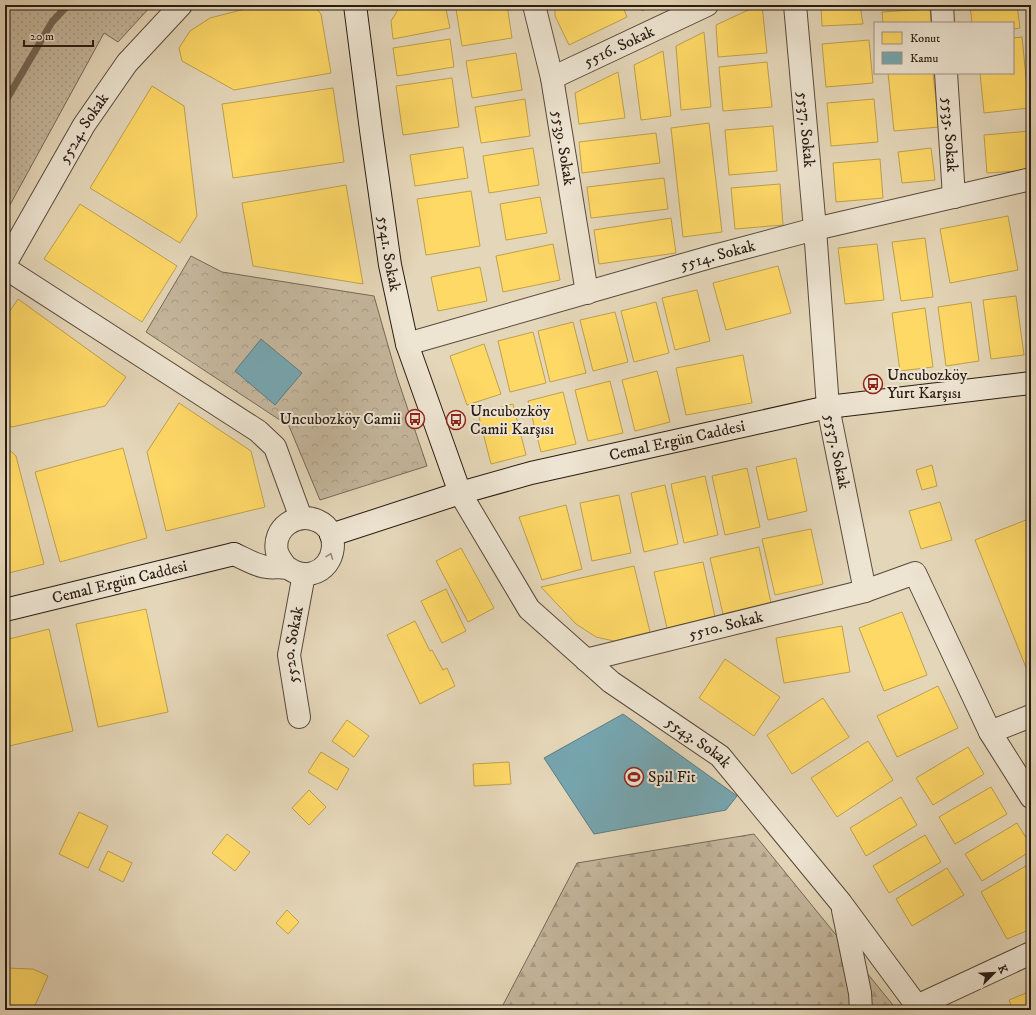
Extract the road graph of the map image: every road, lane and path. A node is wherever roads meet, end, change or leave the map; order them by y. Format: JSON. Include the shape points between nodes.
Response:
{"nodes":[{"id":1,"x":181,"y":5,"type":"edge"},
{"id":2,"x":355,"y":5,"type":"edge"},
{"id":3,"x":534,"y":5,"type":"edge"},
{"id":4,"x":707,"y":5,"type":"edge"},
{"id":5,"x":795,"y":5,"type":"edge"},
{"id":6,"x":942,"y":5,"type":"edge"},
{"id":7,"x":943,"y":22,"type":"edge"},
{"id":8,"x":946,"y":74,"type":"edge"},
{"id":9,"x":552,"y":78,"type":"junction"},
{"id":10,"x":1031,"y":180,"type":"edge"},
{"id":11,"x":954,"y":197,"type":"junction"},
{"id":12,"x":815,"y":230,"type":"junction"},
{"id":13,"x":5,"y":264,"type":"edge"},
{"id":14,"x":5,"y":268,"type":"edge"},
{"id":15,"x":587,"y":293,"type":"junction"},
{"id":16,"x":407,"y":344,"type":"junction"},
{"id":17,"x":1031,"y":383,"type":"edge"},
{"id":18,"x":828,"y":407,"type":"junction"},
{"id":19,"x":460,"y":493,"type":"junction"},
{"id":20,"x":301,"y":518,"type":"junction"},
{"id":21,"x":331,"y":535,"type":"junction"},
{"id":22,"x":277,"y":542,"type":"junction"},
{"id":23,"x":234,"y":554,"type":"junction"},
{"id":24,"x":296,"y":571,"type":"junction"},
{"id":25,"x":865,"y":591,"type":"junction"},
{"id":26,"x":5,"y":610,"type":"edge"},
{"id":27,"x":586,"y":660,"type":"junction"},
{"id":28,"x":1031,"y":716,"type":"edge"},
{"id":29,"x":298,"y":717,"type":"dead end"},
{"id":30,"x":990,"y":732,"type":"junction"},
{"id":31,"x":1031,"y":797,"type":"edge"},
{"id":32,"x":841,"y":903,"type":"junction"},
{"id":33,"x":1031,"y":953,"type":"edge"},
{"id":34,"x":919,"y":1008,"type":"edge"},
{"id":35,"x":861,"y":1010,"type":"edge"}],
"edges":[{"from":1,"to":13,"type":"street","name":"5524. Sokak","via":[[127,63],[88,119]]},
{"from":2,"to":16,"type":"street","name":"5541. Sokak","via":[[390,265]]},
{"from":3,"to":9,"type":"street","name":"5539. Sokak"},
{"from":4,"to":9,"type":"street","name":"5516. Sokak"},
{"from":5,"to":12,"type":"street","name":"5537. Sokak"},
{"from":6,"to":7,"type":"street"},
{"from":8,"to":11,"type":"street","name":"5535. Sokak"},
{"from":9,"to":15,"type":"street","name":"5539. Sokak"},
{"from":10,"to":11,"type":"street","name":"5514. Sokak"},
{"from":11,"to":12,"type":"street","name":"5514. Sokak"},
{"from":12,"to":15,"type":"street","name":"5514. Sokak"},
{"from":12,"to":18,"type":"street","name":"5537. Sokak"},
{"from":14,"to":20,"type":"street","via":[[258,431],[275,446]]},
{"from":15,"to":16,"type":"street","name":"5514. Sokak"},
{"from":16,"to":19,"type":"street","name":"5541. Sokak"},
{"from":17,"to":18,"type":"street","name":"Cemal Ergün Caddesi"},
{"from":18,"to":19,"type":"street","name":"Cemal Ergün Caddesi","via":[[531,472]]},
{"from":18,"to":25,"type":"street","name":"5537. Sokak"},
{"from":19,"to":21,"type":"street","name":"Cemal Ergün Caddesi"},
{"from":19,"to":27,"type":"street","name":"5543. Sokak","via":[[529,609]]},
{"from":20,"to":21,"type":"street","via":[[320,521]]},
{"from":20,"to":22,"type":"street","via":[[292,520],[285,526]]},
{"from":24,"to":21,"type":"street","one_way":true,"via":[[313,573],[322,569],[332,554]]},
{"from":22,"to":23,"type":"street","name":"Cemal Ergün Caddesi"},
{"from":22,"to":24,"type":"street","via":[[277,552],[281,560]]},
{"from":23,"to":24,"type":"street","via":[[263,567]]},
{"from":23,"to":26,"type":"street","name":"Cemal Ergün Caddesi"},
{"from":24,"to":29,"type":"street","name":"5520. Sokak","via":[[290,655]]},
{"from":25,"to":27,"type":"street","name":"5510. Sokak"},
{"from":25,"to":30,"type":"street","via":[[915,574]]},
{"from":27,"to":32,"type":"street","name":"5543. Sokak","via":[[611,682],[720,756]]},
{"from":28,"to":30,"type":"street"},
{"from":30,"to":31,"type":"street"},
{"from":32,"to":34,"type":"street","name":"5543. Sokak"},
{"from":32,"to":35,"type":"street","via":[[860,993]]},
{"from":33,"to":34,"type":"street"}]}
